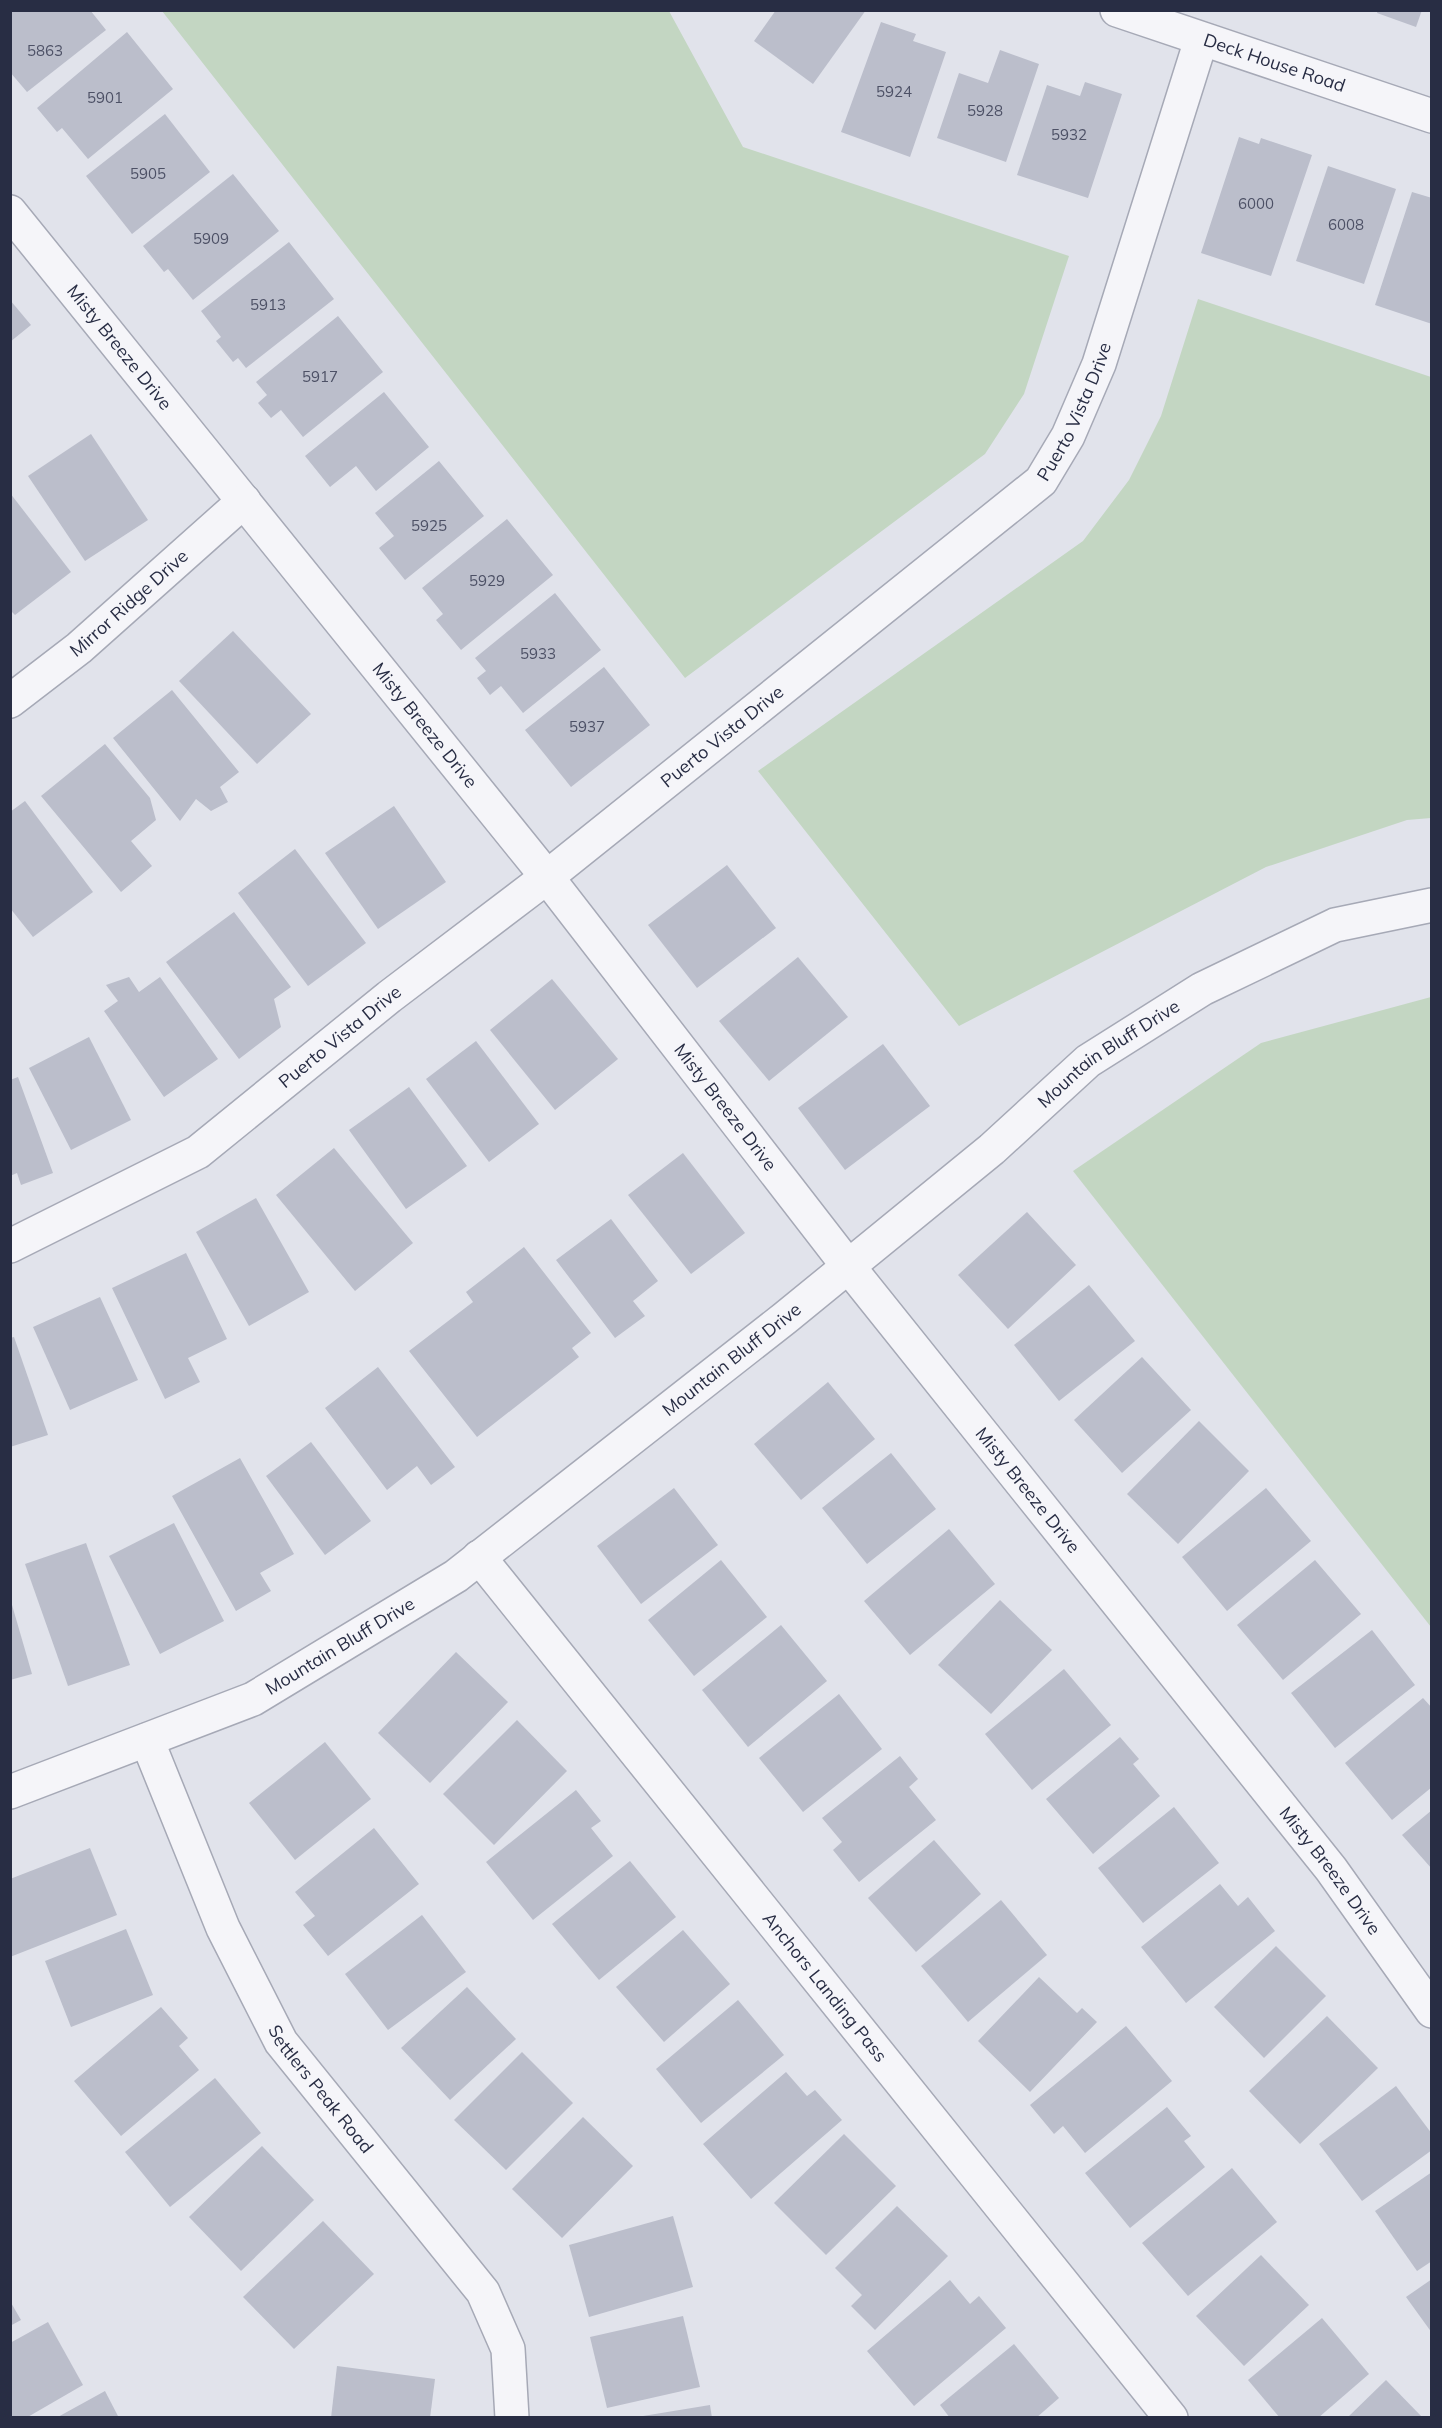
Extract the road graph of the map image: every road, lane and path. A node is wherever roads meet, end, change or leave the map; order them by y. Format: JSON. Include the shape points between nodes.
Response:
{"nodes":[{"id":1,"x":1117,"y":10,"type":"edge"},
{"id":2,"x":1201,"y":40,"type":"junction"},
{"id":3,"x":1431,"y":116,"type":"edge"},
{"id":4,"x":10,"y":212,"type":"edge"},
{"id":5,"x":244,"y":501,"type":"junction"},
{"id":6,"x":10,"y":700,"type":"edge"},
{"id":7,"x":547,"y":877,"type":"junction"},
{"id":8,"x":1431,"y":905,"type":"edge"},
{"id":9,"x":10,"y":1246,"type":"edge"},
{"id":10,"x":848,"y":1266,"type":"junction"},
{"id":11,"x":479,"y":1557,"type":"junction"},
{"id":12,"x":147,"y":1740,"type":"junction"},
{"id":13,"x":10,"y":1792,"type":"edge"},
{"id":14,"x":1431,"y":2011,"type":"edge"},
{"id":15,"x":512,"y":2418,"type":"edge"},
{"id":16,"x":1171,"y":2418,"type":"edge"}],
"edges":[{"from":1,"to":2,"type":"street","name":"Deck House Road"},
{"from":2,"to":3,"type":"street","name":"Deck House Road"},
{"from":2,"to":7,"type":"street","name":"Puerto Vista Drive","via":[[1099,364],[1068,436],[1041,481]]},
{"from":4,"to":5,"type":"street","name":"Misty Breeze Drive"},
{"from":5,"to":6,"type":"street","name":"Mirror Ridge Drive","via":[[79,648]]},
{"from":5,"to":7,"type":"street","name":"Misty Breeze Drive"},
{"from":7,"to":9,"type":"street","name":"Puerto Vista Drive","via":[[389,997],[198,1152]]},
{"from":7,"to":10,"type":"street","name":"Misty Breeze Drive"},
{"from":8,"to":10,"type":"street","name":"Mountain Bluff Drive","via":[[1335,925],[1202,989],[1089,1061],[992,1149]]},
{"from":10,"to":11,"type":"street","name":"Mountain Bluff Drive"},
{"from":10,"to":14,"type":"street","name":"Misty Breeze Drive","via":[[1331,1869]]},
{"from":11,"to":12,"type":"street","name":"Mountain Bluff Drive","via":[[456,1576],[253,1700]]},
{"from":11,"to":16,"type":"street","name":"Anchors Landing Pass"},
{"from":12,"to":13,"type":"street","name":"Mountain Bluff Drive"},
{"from":12,"to":15,"type":"street","name":"Settlers Peak Road","via":[[223,1928],[281,2042],[483,2292],[508,2349]]}]}
